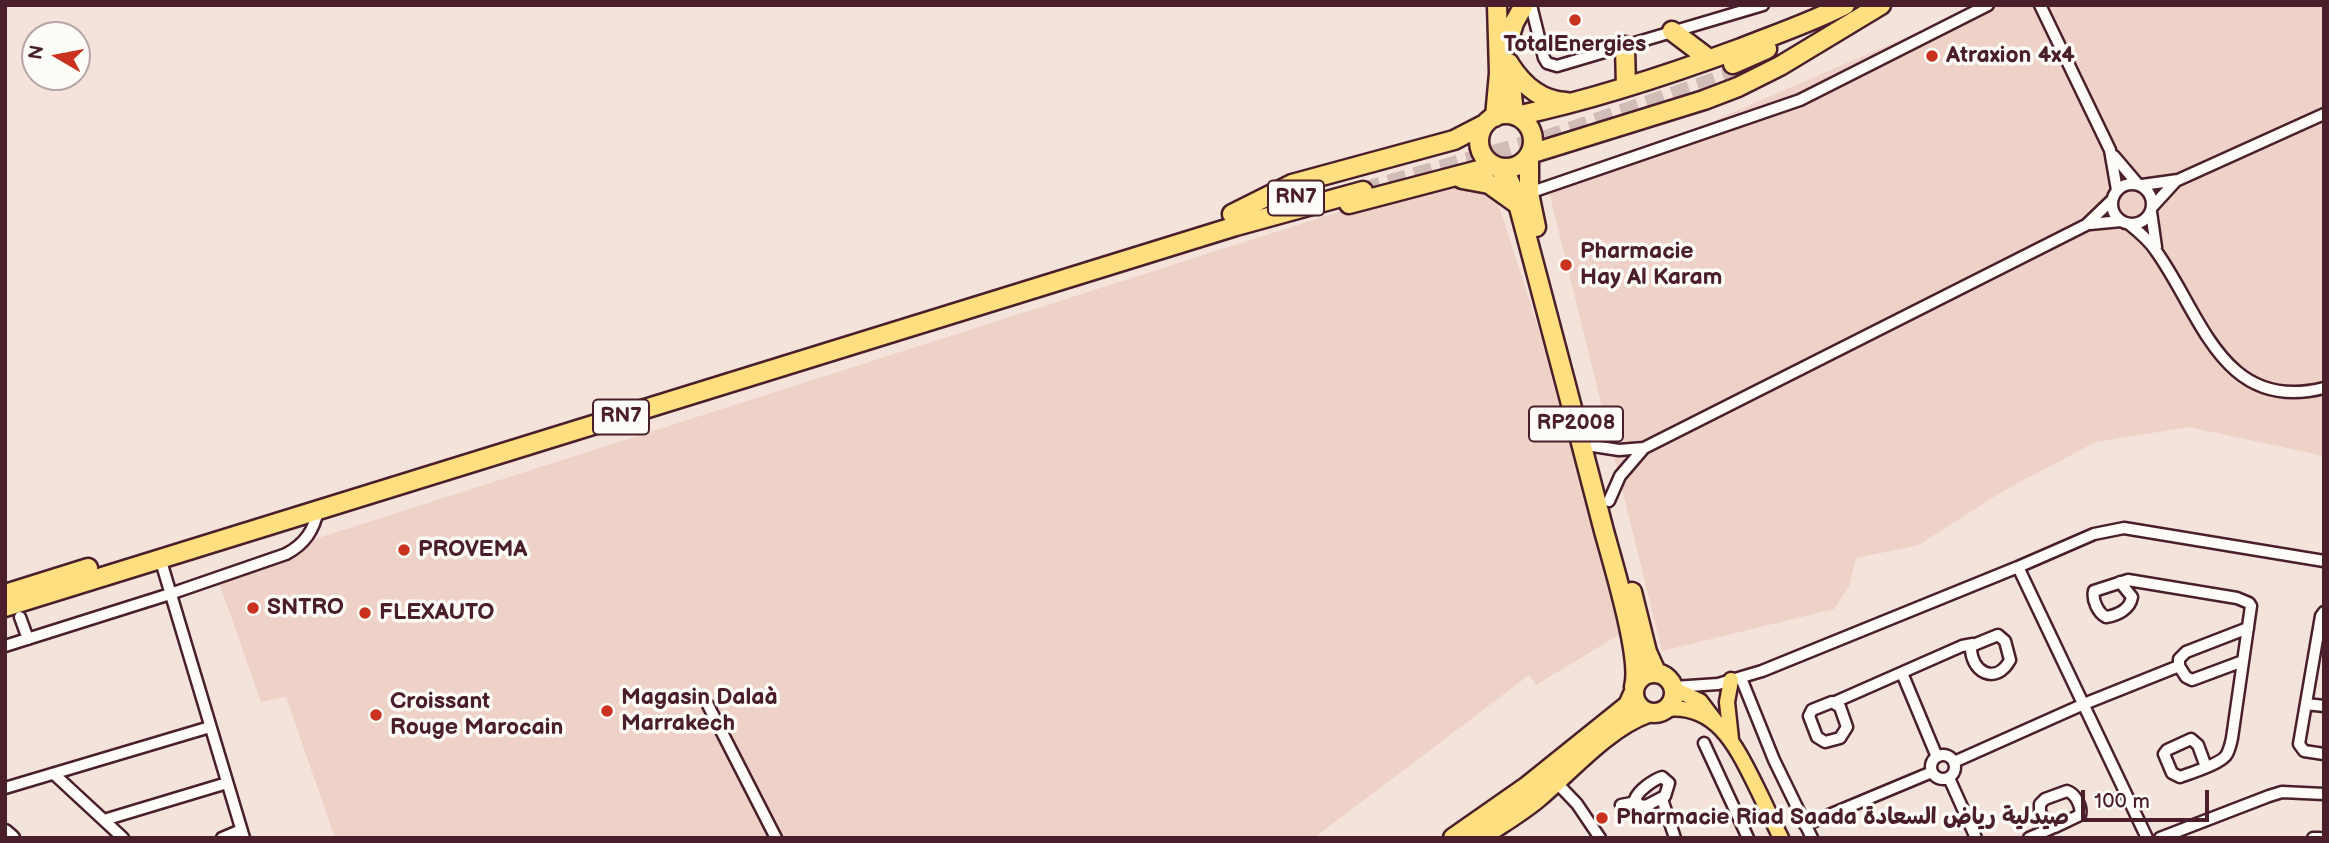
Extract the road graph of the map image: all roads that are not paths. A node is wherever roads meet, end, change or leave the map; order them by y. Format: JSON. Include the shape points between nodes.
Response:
{"nodes":[{"id":1,"x":1496,"y":5,"type":"edge"},
{"id":2,"x":1504,"y":5,"type":"edge"},
{"id":3,"x":1524,"y":5,"type":"edge"},
{"id":4,"x":1531,"y":5,"type":"edge"},
{"id":5,"x":1763,"y":5,"type":"edge"},
{"id":6,"x":1846,"y":5,"type":"edge"},
{"id":7,"x":1881,"y":5,"type":"edge"},
{"id":8,"x":1988,"y":5,"type":"edge"},
{"id":9,"x":2040,"y":5,"type":"edge"},
{"id":10,"x":1822,"y":10,"type":"edge"},
{"id":11,"x":1672,"y":31,"type":"junction"},
{"id":12,"x":1833,"y":33,"type":"junction"},
{"id":13,"x":1507,"y":45,"type":"junction"},
{"id":14,"x":1625,"y":46,"type":"junction"},
{"id":15,"x":1709,"y":59,"type":"junction"},
{"id":16,"x":1510,"y":64,"type":"junction"},
{"id":17,"x":1626,"y":87,"type":"junction"},
{"id":18,"x":1569,"y":103,"type":"junction"},
{"id":19,"x":2324,"y":114,"type":"edge"},
{"id":20,"x":1515,"y":116,"type":"junction"},
{"id":21,"x":1490,"y":120,"type":"junction"},
{"id":22,"x":2109,"y":150,"type":"junction"},
{"id":23,"x":1529,"y":156,"type":"junction"},
{"id":24,"x":1496,"y":167,"type":"junction"},
{"id":25,"x":1455,"y":178,"type":"junction"},
{"id":26,"x":2178,"y":180,"type":"junction"},
{"id":27,"x":2139,"y":184,"type":"junction"},
{"id":28,"x":1362,"y":186,"type":"tunnel mouth"},
{"id":29,"x":2117,"y":190,"type":"junction"},
{"id":30,"x":1523,"y":199,"type":"junction"},
{"id":31,"x":2112,"y":200,"type":"junction"},
{"id":32,"x":2152,"y":209,"type":"junction"},
{"id":33,"x":1234,"y":220,"type":"junction"},
{"id":34,"x":2125,"y":222,"type":"junction"},
{"id":35,"x":2086,"y":225,"type":"junction"},
{"id":36,"x":2157,"y":251,"type":"junction"},
{"id":37,"x":2324,"y":388,"type":"edge"},
{"id":38,"x":1593,"y":446,"type":"junction"},
{"id":39,"x":1644,"y":448,"type":"junction"},
{"id":40,"x":1609,"y":501,"type":"junction"},
{"id":41,"x":318,"y":509,"type":"junction"},
{"id":42,"x":160,"y":558,"type":"junction"},
{"id":43,"x":2324,"y":561,"type":"edge"},
{"id":44,"x":2018,"y":567,"type":"junction"},
{"id":45,"x":2120,"y":582,"type":"dead end"},
{"id":46,"x":5,"y":593,"type":"edge"},
{"id":47,"x":170,"y":594,"type":"junction"},
{"id":48,"x":13,"y":612,"type":"edge"},
{"id":49,"x":2324,"y":612,"type":"edge"},
{"id":50,"x":2248,"y":628,"type":"junction"},
{"id":51,"x":28,"y":639,"type":"junction"},
{"id":52,"x":1973,"y":644,"type":"junction"},
{"id":53,"x":5,"y":646,"type":"edge"},
{"id":54,"x":2319,"y":659,"type":"edge"},
{"id":55,"x":2244,"y":661,"type":"junction"},
{"id":56,"x":2179,"y":666,"type":"junction"},
{"id":57,"x":1656,"y":672,"type":"junction"},
{"id":58,"x":1902,"y":673,"type":"junction"},
{"id":59,"x":1736,"y":679,"type":"junction"},
{"id":60,"x":1674,"y":688,"type":"junction"},
{"id":61,"x":1634,"y":690,"type":"junction"},
{"id":62,"x":1835,"y":702,"type":"junction"},
{"id":63,"x":2306,"y":704,"type":"junction"},
{"id":64,"x":708,"y":705,"type":"dead end"},
{"id":65,"x":2084,"y":705,"type":"junction"},
{"id":66,"x":2324,"y":706,"type":"edge"},
{"id":67,"x":1667,"y":709,"type":"junction"},
{"id":68,"x":1648,"y":713,"type":"junction"},
{"id":69,"x":1717,"y":723,"type":"junction"},
{"id":70,"x":210,"y":727,"type":"junction"},
{"id":71,"x":1731,"y":739,"type":"junction"},
{"id":72,"x":1704,"y":743,"type":"dead end"},
{"id":73,"x":2324,"y":754,"type":"edge"},
{"id":74,"x":1937,"y":757,"type":"junction"},
{"id":75,"x":1954,"y":762,"type":"junction"},
{"id":76,"x":2206,"y":766,"type":"junction"},
{"id":77,"x":1932,"y":772,"type":"junction"},
{"id":78,"x":54,"y":774,"type":"junction"},
{"id":79,"x":1949,"y":778,"type":"junction"},
{"id":80,"x":1556,"y":782,"type":"junction"},
{"id":81,"x":227,"y":783,"type":"junction"},
{"id":82,"x":5,"y":788,"type":"edge"},
{"id":83,"x":2324,"y":794,"type":"edge"},
{"id":84,"x":1662,"y":799,"type":"junction"},
{"id":85,"x":1636,"y":802,"type":"junction"},
{"id":86,"x":1621,"y":805,"type":"dead end"},
{"id":87,"x":104,"y":820,"type":"junction"},
{"id":88,"x":1805,"y":825,"type":"junction"},
{"id":89,"x":2052,"y":828,"type":"junction"},
{"id":90,"x":5,"y":832,"type":"edge"},
{"id":91,"x":243,"y":834,"type":"edge"},
{"id":92,"x":1777,"y":837,"type":"edge"},
{"id":93,"x":12,"y":838,"type":"edge"},
{"id":94,"x":123,"y":838,"type":"edge"},
{"id":95,"x":222,"y":838,"type":"edge"},
{"id":96,"x":776,"y":838,"type":"edge"},
{"id":97,"x":1453,"y":838,"type":"edge"},
{"id":98,"x":1480,"y":838,"type":"edge"},
{"id":99,"x":1600,"y":838,"type":"edge"},
{"id":100,"x":1675,"y":838,"type":"edge"},
{"id":101,"x":1748,"y":838,"type":"edge"},
{"id":102,"x":1812,"y":838,"type":"edge"},
{"id":103,"x":1976,"y":838,"type":"edge"},
{"id":104,"x":2029,"y":838,"type":"edge"},
{"id":105,"x":2147,"y":838,"type":"edge"},
{"id":106,"x":2160,"y":838,"type":"edge"},
{"id":107,"x":2313,"y":838,"type":"edge"},
{"id":108,"x":2320,"y":838,"type":"edge"}],
"edges":[{"from":1,"to":21,"type":"highway","via":[[1499,74]]},
{"from":2,"to":13,"type":"highway"},
{"from":3,"to":13,"type":"highway"},
{"from":4,"to":14,"type":"street","via":[[1542,54],[1551,65]]},
{"from":5,"to":11,"type":"street"},
{"from":6,"to":10,"type":"highway"},
{"from":7,"to":12,"type":"highway"},
{"from":8,"to":30,"type":"street","via":[[1800,100]]},
{"from":9,"to":22,"type":"street"},
{"from":10,"to":12,"type":"street"},
{"from":10,"to":12,"type":"highway","via":[[1780,43],[1735,69]]},
{"from":10,"to":15,"type":"highway"},
{"from":11,"to":14,"type":"street"},
{"from":11,"to":15,"type":"highway"},
{"from":12,"to":23,"type":"highway","via":[[1780,66],[1721,94]]},
{"from":13,"to":16,"type":"highway"},
{"from":14,"to":17,"type":"highway"},
{"from":15,"to":17,"type":"highway"},
{"from":16,"to":18,"type":"highway","via":[[1520,80],[1536,92]]},
{"from":16,"to":20,"type":"highway"},
{"from":17,"to":18,"type":"highway"},
{"from":18,"to":20,"type":"highway"},
{"from":19,"to":26,"type":"street"},
{"from":20,"to":21,"type":"highway"},
{"from":20,"to":23,"type":"highway","via":[[1532,132]]},
{"from":21,"to":24,"type":"highway","via":[[1480,136],[1480,149]]},
{"from":21,"to":33,"type":"highway","via":[[1461,138],[1292,184]]},
{"from":22,"to":27,"type":"street"},
{"from":22,"to":29,"type":"street"},
{"from":23,"to":24,"type":"highway","via":[[1511,168]]},
{"from":23,"to":30,"type":"highway","number":"RP2008"},
{"from":24,"to":25,"type":"highway"},
{"from":24,"to":30,"type":"highway","number":"RP2008"},
{"from":25,"to":30,"type":"highway","via":[[1489,184]]},
{"from":25,"to":33,"type":"highway","via":[[1294,217]]},
{"from":26,"to":27,"type":"street"},
{"from":26,"to":32,"type":"street"},
{"from":27,"to":29,"type":"street"},
{"from":27,"to":32,"type":"street","via":[[2151,194]]},
{"from":28,"to":33,"type":"highway","number":"RN7"},
{"from":29,"to":31,"type":"street"},
{"from":30,"to":38,"type":"highway","number":"RP2008"},
{"from":30,"to":61,"type":"highway","number":"RP2008","via":[[1621,595],[1634,663]]},
{"from":31,"to":34,"type":"street","via":[[2114,212]]},
{"from":31,"to":35,"type":"street"},
{"from":32,"to":34,"type":"street","via":[[2142,222]]},
{"from":32,"to":36,"type":"street"},
{"from":33,"to":41,"type":"highway","number":"RN7"},
{"from":33,"to":46,"type":"highway","number":"RN7"},
{"from":34,"to":35,"type":"street"},
{"from":34,"to":36,"type":"street"},
{"from":35,"to":39,"type":"street"},
{"from":36,"to":37,"type":"street","via":[[2207,338],[2233,369],[2277,391]]},
{"from":38,"to":39,"type":"street"},
{"from":38,"to":40,"type":"highway","number":"RP2008"},
{"from":39,"to":40,"type":"street","via":[[1619,475]]},
{"from":40,"to":57,"type":"highway","number":"RP2008"},
{"from":41,"to":42,"type":"highway","number":"RN7"},
{"from":41,"to":47,"type":"street","via":[[310,534],[292,551]]},
{"from":42,"to":47,"type":"street"},
{"from":42,"to":48,"type":"highway","number":"RN7"},
{"from":43,"to":44,"type":"street","via":[[2124,528],[2094,534]]},
{"from":44,"to":59,"type":"street"},
{"from":44,"to":65,"type":"street"},
{"from":45,"to":50,"type":"street","via":[[2146,581],[2237,597],[2251,607]]},
{"from":47,"to":51,"type":"street"},
{"from":47,"to":70,"type":"street"},
{"from":48,"to":51,"type":"street"},
{"from":49,"to":54,"type":"street"},
{"from":50,"to":55,"type":"street"},
{"from":50,"to":56,"type":"street","via":[[2186,652]]},
{"from":51,"to":53,"type":"street"},
{"from":52,"to":52,"type":"street","via":[[1970,651],[1983,674],[2008,664],[2010,656],[2001,636]]},
{"from":52,"to":58,"type":"street"},
{"from":54,"to":63,"type":"street"},
{"from":55,"to":56,"type":"street","via":[[2192,681]]},
{"from":55,"to":76,"type":"street","via":[[2227,756]]},
{"from":56,"to":65,"type":"street"},
{"from":57,"to":60,"type":"highway","number":"RP2008","via":[[1669,678]]},
{"from":57,"to":61,"type":"highway","via":[[1642,676]]},
{"from":58,"to":62,"type":"street"},
{"from":58,"to":74,"type":"street"},
{"from":59,"to":60,"type":"street"},
{"from":59,"to":71,"type":"main road","via":[[1727,702]]},
{"from":59,"to":88,"type":"street"},
{"from":60,"to":67,"type":"highway"},
{"from":60,"to":69,"type":"main road","via":[[1700,701]]},
{"from":61,"to":68,"type":"highway","via":[[1638,705]]},
{"from":61,"to":97,"type":"highway","via":[[1628,705],[1526,787]]},
{"from":62,"to":62,"type":"street","via":[[1810,713],[1822,741],[1840,738],[1846,732],[1847,723]]},
{"from":63,"to":66,"type":"street"},
{"from":63,"to":73,"type":"street","via":[[2299,744],[2304,751]]},
{"from":64,"to":96,"type":"street"},
{"from":65,"to":75,"type":"street"},
{"from":65,"to":105,"type":"street"},
{"from":67,"to":68,"type":"highway"},
{"from":67,"to":69,"type":"main road","via":[[1692,711]]},
{"from":68,"to":80,"type":"highway","via":[[1611,734]]},
{"from":69,"to":71,"type":"main road"},
{"from":70,"to":78,"type":"street"},
{"from":70,"to":81,"type":"street"},
{"from":71,"to":92,"type":"main road"},
{"from":72,"to":101,"type":"street"},
{"from":74,"to":75,"type":"street","via":[[1949,756]]},
{"from":74,"to":77,"type":"street"},
{"from":75,"to":79,"type":"street"},
{"from":76,"to":76,"type":"street","via":[[2176,776],[2164,754],[2192,739]]},
{"from":77,"to":79,"type":"street","via":[[1941,779]]},
{"from":77,"to":88,"type":"street"},
{"from":78,"to":82,"type":"street"},
{"from":78,"to":87,"type":"street"},
{"from":79,"to":103,"type":"street"},
{"from":80,"to":98,"type":"highway"},
{"from":80,"to":99,"type":"street"},
{"from":81,"to":87,"type":"street"},
{"from":81,"to":91,"type":"street"},
{"from":83,"to":106,"type":"street","via":[[2282,792]]},
{"from":84,"to":85,"type":"street","via":[[1644,807]]},
{"from":84,"to":85,"type":"street","via":[[1669,783],[1662,777],[1637,794]]},
{"from":84,"to":100,"type":"street"},
{"from":85,"to":86,"type":"street"},
{"from":87,"to":94,"type":"street"},
{"from":88,"to":102,"type":"street"},
{"from":89,"to":89,"type":"street","via":[[2080,815],[2071,792],[2040,804],[2040,812]]},
{"from":89,"to":104,"type":"street"},
{"from":90,"to":93,"type":"street"},
{"from":91,"to":95,"type":"street"},
{"from":107,"to":108,"type":"street"}]}
